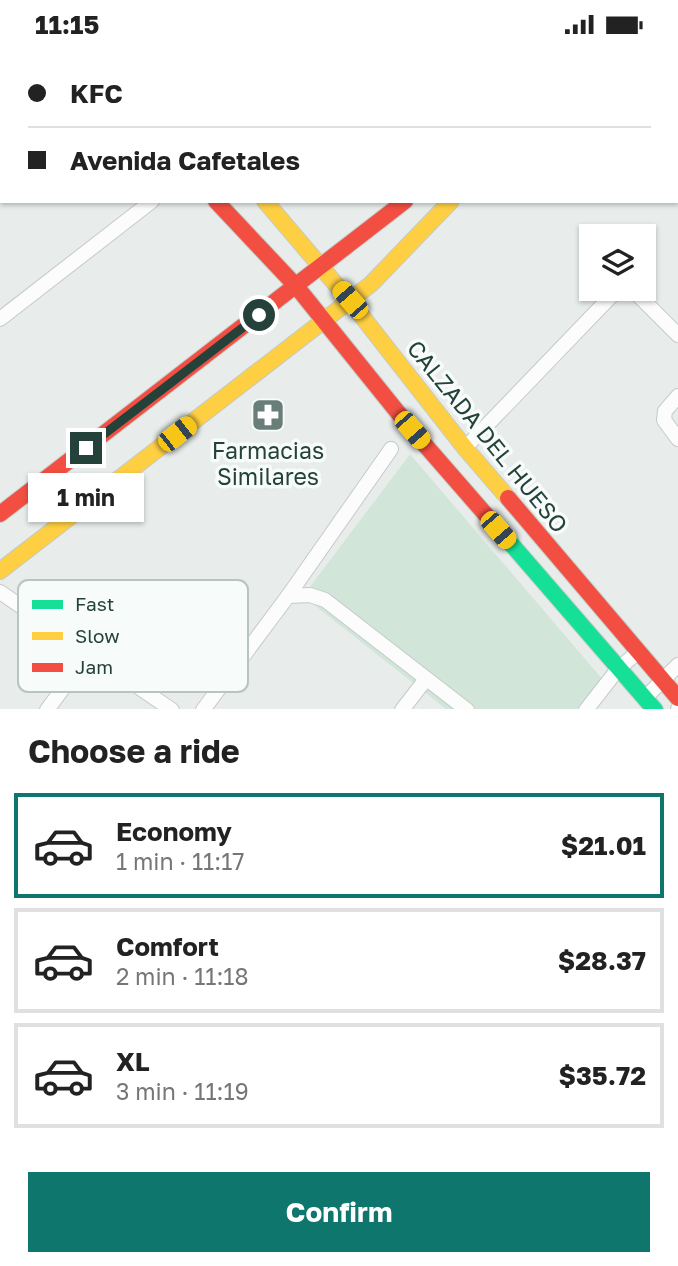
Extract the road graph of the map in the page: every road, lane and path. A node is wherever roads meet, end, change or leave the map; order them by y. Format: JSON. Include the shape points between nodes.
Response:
{"nodes":[{"id":1,"x":149,"y":203,"type":"edge"},
{"id":2,"x":218,"y":203,"type":"edge"},
{"id":3,"x":267,"y":203,"type":"edge"},
{"id":4,"x":402,"y":203,"type":"edge"},
{"id":5,"x":449,"y":203,"type":"edge"},
{"id":6,"x":321,"y":267,"type":"junction"},
{"id":7,"x":296,"y":286,"type":"junction"},
{"id":8,"x":350,"y":300,"type":"junction"},
{"id":9,"x":606,"y":301,"type":"edge"},
{"id":10,"x":644,"y":301,"type":"edge"},
{"id":11,"x":0,"y":319,"type":"edge"},
{"id":12,"x":325,"y":320,"type":"junction"},
{"id":13,"x":678,"y":335,"type":"edge"},
{"id":14,"x":678,"y":396,"type":"edge"},
{"id":15,"x":678,"y":439,"type":"edge"},
{"id":16,"x":465,"y":448,"type":"junction"},
{"id":17,"x":391,"y":449,"type":"dead end"},
{"id":18,"x":0,"y":514,"type":"edge"},
{"id":19,"x":0,"y":571,"type":"edge"},
{"id":20,"x":0,"y":592,"type":"edge"},
{"id":21,"x":288,"y":596,"type":"junction"},
{"id":22,"x":18,"y":604,"type":"edge"},
{"id":23,"x":248,"y":649,"type":"edge"},
{"id":24,"x":638,"y":652,"type":"junction"},
{"id":25,"x":678,"y":665,"type":"edge"},
{"id":26,"x":618,"y":669,"type":"junction"},
{"id":27,"x":426,"y":679,"type":"junction"},
{"id":28,"x":663,"y":680,"type":"junction"},
{"id":29,"x":60,"y":692,"type":"edge"},
{"id":30,"x":147,"y":692,"type":"edge"},
{"id":31,"x":216,"y":692,"type":"edge"},
{"id":32,"x":678,"y":698,"type":"edge"},
{"id":33,"x":650,"y":704,"type":"edge"},
{"id":34,"x":47,"y":709,"type":"edge"},
{"id":35,"x":172,"y":709,"type":"edge"},
{"id":36,"x":203,"y":709,"type":"edge"},
{"id":37,"x":402,"y":709,"type":"edge"},
{"id":38,"x":467,"y":709,"type":"edge"},
{"id":39,"x":586,"y":709,"type":"edge"}],
"edges":[{"from":1,"to":11,"type":"street"},
{"from":2,"to":7,"type":"main road"},
{"from":3,"to":6,"type":"main road","name":"CALZADA DEL HUESO"},
{"from":4,"to":6,"type":"main road"},
{"from":5,"to":8,"type":"main road"},
{"from":6,"to":7,"type":"main road"},
{"from":6,"to":8,"type":"main road","name":"CALZADA DEL HUESO"},
{"from":7,"to":12,"type":"main road"},
{"from":7,"to":18,"type":"main road"},
{"from":8,"to":12,"type":"main road"},
{"from":8,"to":16,"type":"main road","name":"CALZADA DEL HUESO"},
{"from":9,"to":16,"type":"street"},
{"from":10,"to":13,"type":"street"},
{"from":12,"to":19,"type":"main road"},
{"from":12,"to":26,"type":"main road","via":[[412,430]]},
{"from":14,"to":15,"type":"street","via":[[665,411],[664,420]]},
{"from":16,"to":24,"type":"main road","name":"CALZADA DEL HUESO"},
{"from":17,"to":21,"type":"street"},
{"from":20,"to":22,"type":"street"},
{"from":21,"to":23,"type":"street"},
{"from":21,"to":27,"type":"street","via":[[325,600]]},
{"from":24,"to":26,"type":"street"},
{"from":24,"to":28,"type":"main road","name":"CALZADA DEL HUESO"},
{"from":25,"to":28,"type":"street"},
{"from":26,"to":33,"type":"main road"},
{"from":26,"to":39,"type":"street"},
{"from":27,"to":37,"type":"street"},
{"from":27,"to":38,"type":"street"},
{"from":28,"to":32,"type":"main road","name":"CALZADA DEL HUESO"},
{"from":28,"to":33,"type":"street"},
{"from":29,"to":34,"type":"street"},
{"from":30,"to":35,"type":"street"},
{"from":31,"to":36,"type":"street"}]}
